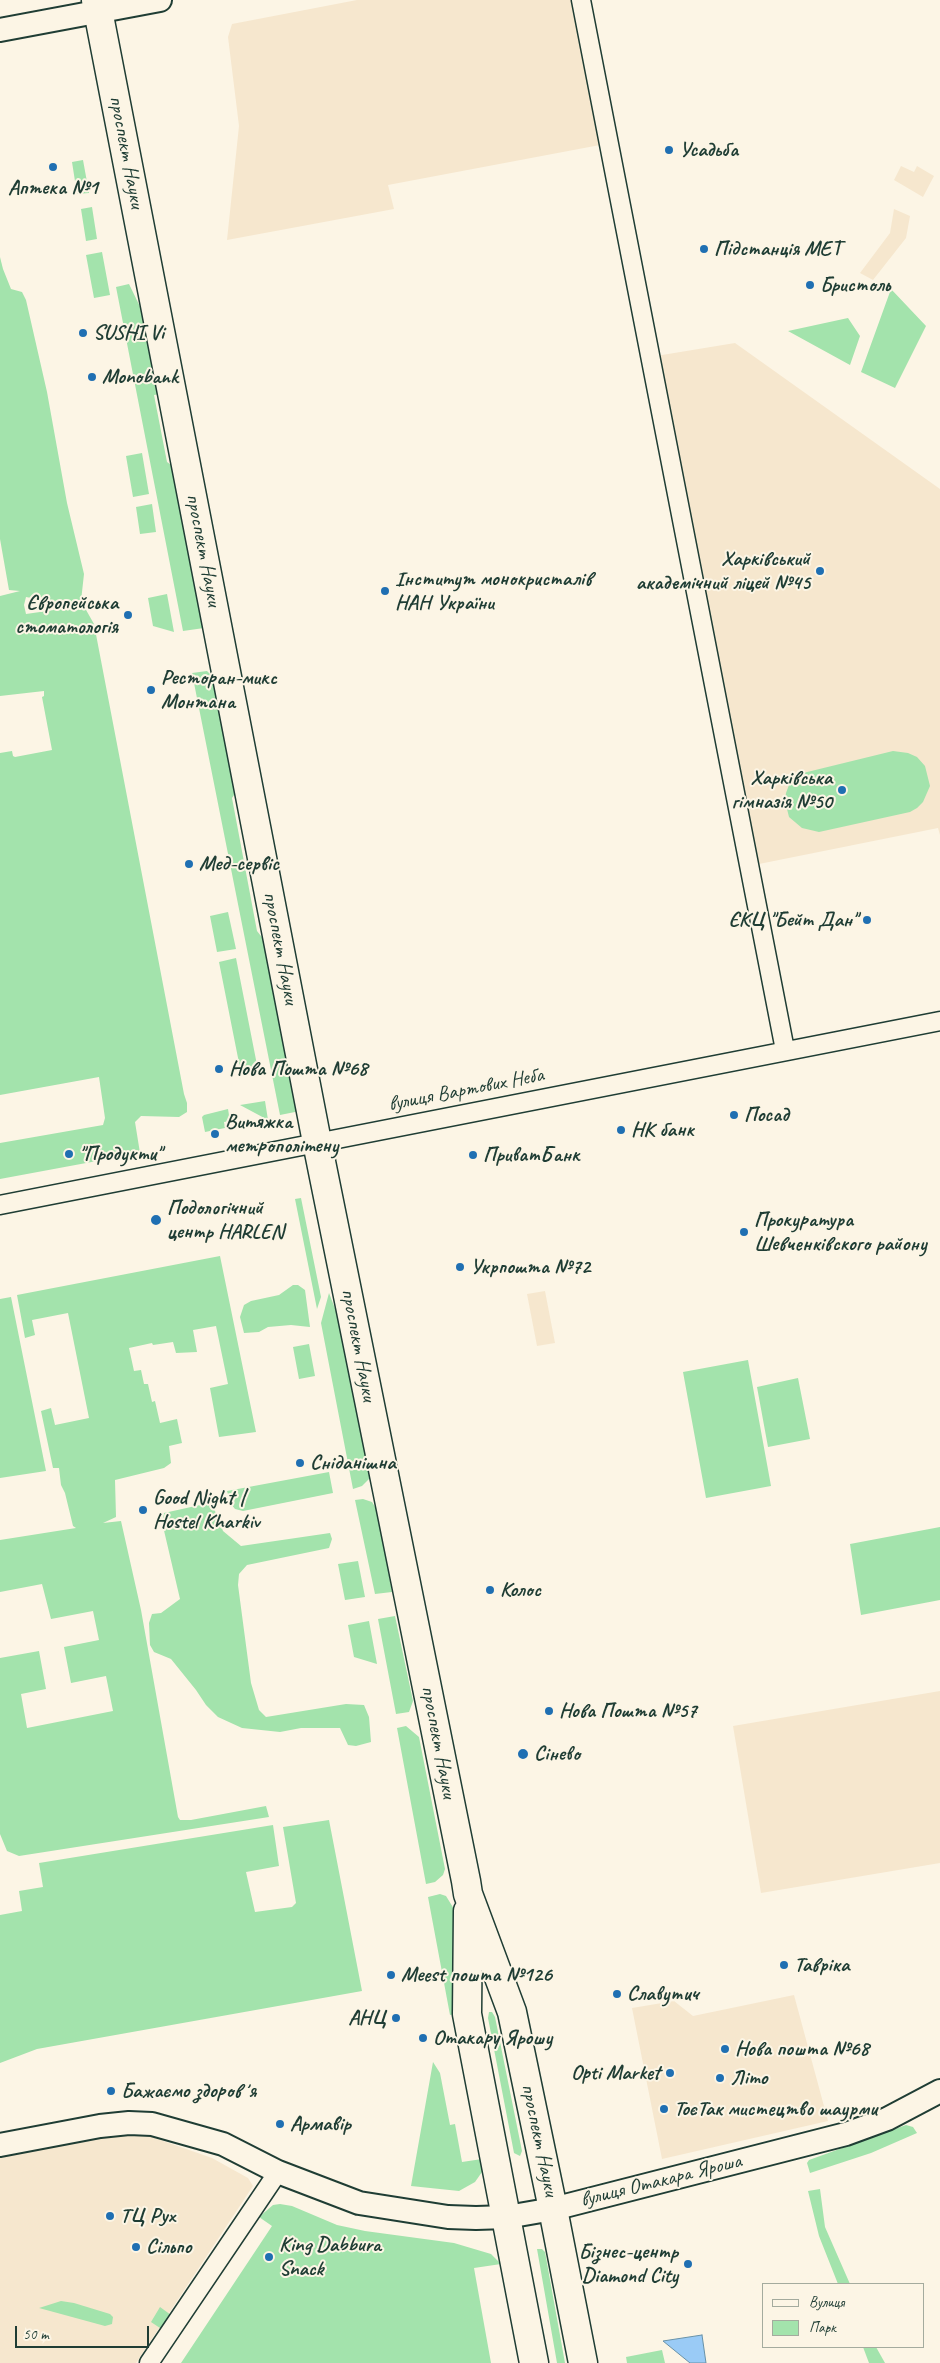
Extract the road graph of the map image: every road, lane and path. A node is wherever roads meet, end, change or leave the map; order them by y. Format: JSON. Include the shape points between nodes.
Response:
{"nodes":[{"id":1,"x":160,"y":0,"type":"edge"},
{"id":2,"x":581,"y":0,"type":"edge"},
{"id":3,"x":98,"y":6,"type":"edge"},
{"id":4,"x":0,"y":30,"type":"edge"},
{"id":5,"x":940,"y":1021,"type":"edge"},
{"id":6,"x":785,"y":1050,"type":"junction"},
{"id":7,"x":317,"y":1142,"type":"junction"},
{"id":8,"x":0,"y":1205,"type":"edge"},
{"id":9,"x":468,"y":1894,"type":"junction"},
{"id":10,"x":940,"y":2091,"type":"edge"},
{"id":11,"x":0,"y":2145,"type":"edge"},
{"id":12,"x":278,"y":2172,"type":"junction"},
{"id":13,"x":553,"y":2209,"type":"junction"},
{"id":14,"x":507,"y":2217,"type":"junction"},
{"id":15,"x":149,"y":2363,"type":"edge"},
{"id":16,"x":534,"y":2363,"type":"edge"},
{"id":17,"x":583,"y":2363,"type":"edge"}],
"edges":[{"from":1,"to":3,"type":"street"},
{"from":2,"to":6,"type":"street"},
{"from":3,"to":4,"type":"street"},
{"from":3,"to":7,"type":"main road","name":"проспект Науки"},
{"from":5,"to":6,"type":"street","name":"вулиця Вартових Неба"},
{"from":6,"to":7,"type":"street","name":"вулиця Вартових Неба"},
{"from":7,"to":8,"type":"street","name":"вулиця Вартових Неба"},
{"from":7,"to":9,"type":"main road","name":"проспект Науки"},
{"from":9,"to":13,"type":"main road","name":"проспект Науки","via":[[512,2012]]},
{"from":9,"to":14,"type":"main road","name":"проспект Науки","via":[[468,2014]]},
{"from":10,"to":13,"type":"street","name":"вулиця Отакара Яроша","via":[[887,2119],[846,2134]]},
{"from":11,"to":12,"type":"street","name":"вулиця Отакара Яроша","via":[[100,2126],[152,2124],[222,2144]]},
{"from":12,"to":14,"type":"street","name":"вулиця Отакара Яроша","via":[[359,2203],[448,2217]]},
{"from":12,"to":15,"type":"street"},
{"from":13,"to":14,"type":"street","name":"вулиця Отакара Яроша"},
{"from":13,"to":17,"type":"main road","name":"проспект Науки"},
{"from":14,"to":16,"type":"main road","name":"проспект Науки"}]}
